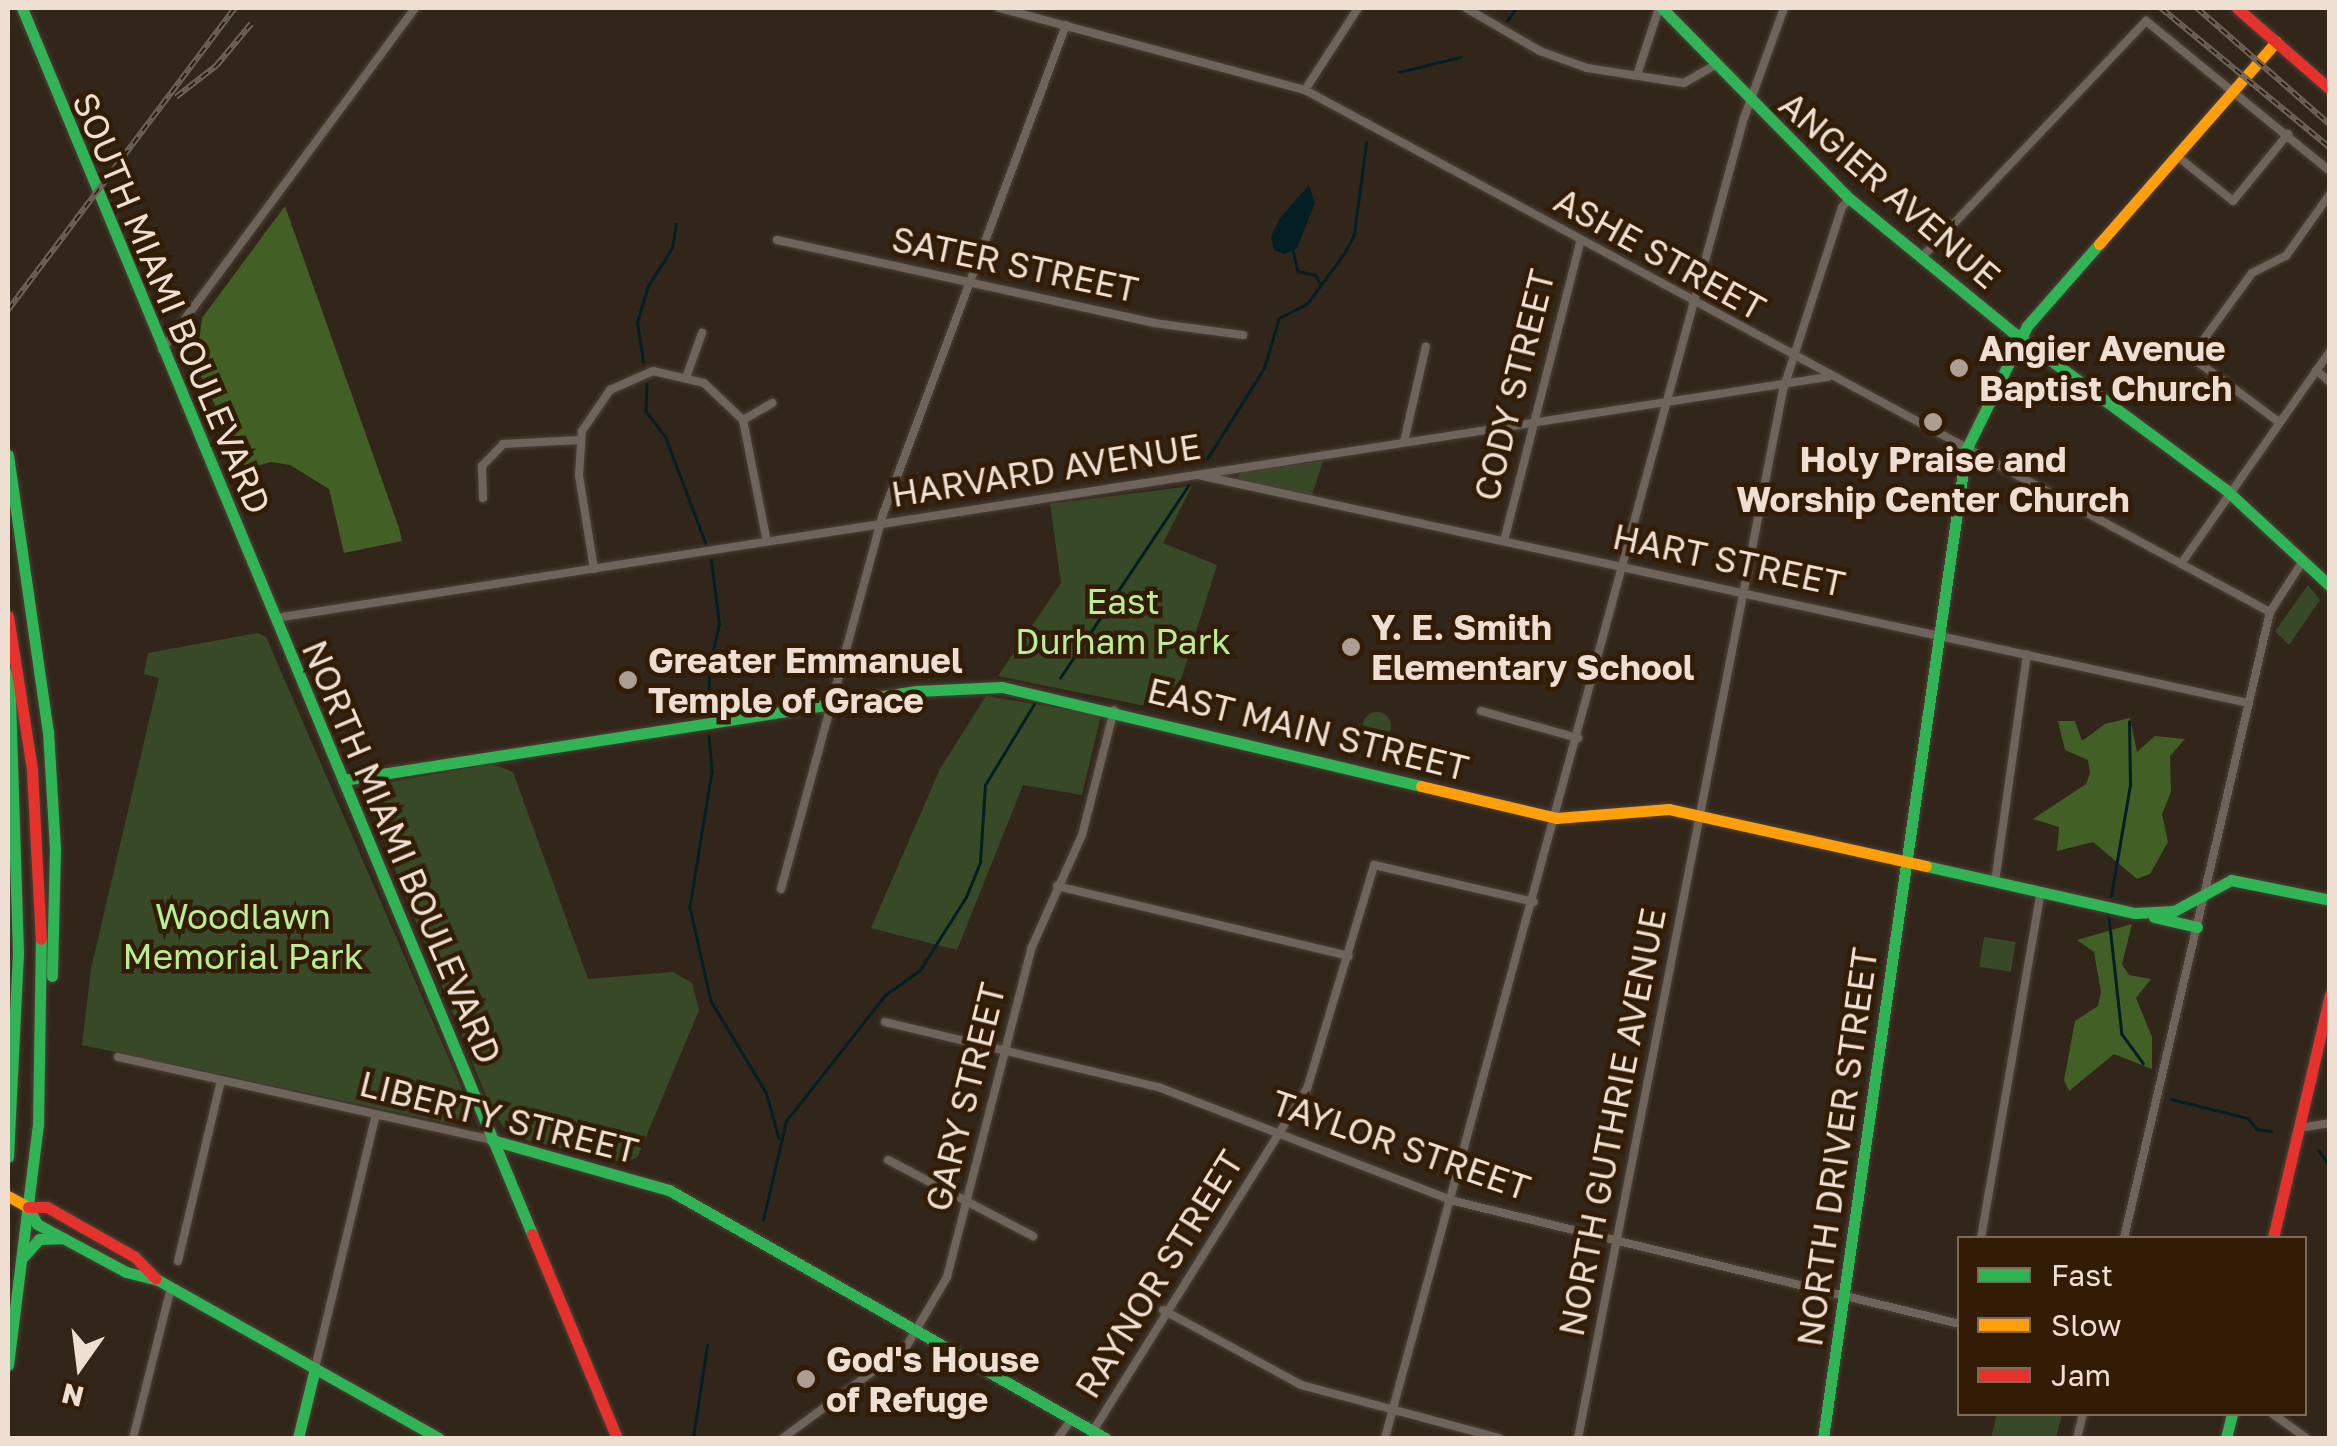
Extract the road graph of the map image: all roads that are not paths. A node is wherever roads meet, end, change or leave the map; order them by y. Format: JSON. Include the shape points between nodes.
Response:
{"nodes":[{"id":1,"x":22,"y":8,"type":"edge"},
{"id":2,"x":414,"y":8,"type":"edge"},
{"id":3,"x":1000,"y":8,"type":"edge"},
{"id":4,"x":1358,"y":8,"type":"edge"},
{"id":5,"x":1466,"y":8,"type":"edge"},
{"id":6,"x":1660,"y":8,"type":"edge"},
{"id":7,"x":1784,"y":8,"type":"edge"},
{"id":8,"x":2237,"y":8,"type":"edge"},
{"id":9,"x":1066,"y":25,"type":"junction"},
{"id":10,"x":2276,"y":42,"type":"junction"},
{"id":11,"x":1715,"y":65,"type":"junction"},
{"id":12,"x":1637,"y":75,"type":"junction"},
{"id":13,"x":2236,"y":88,"type":"junction"},
{"id":14,"x":2330,"y":89,"type":"edge"},
{"id":15,"x":1305,"y":90,"type":"junction"},
{"id":16,"x":1750,"y":104,"type":"junction"},
{"id":17,"x":2288,"y":134,"type":"junction"},
{"id":18,"x":2177,"y":156,"type":"junction"},
{"id":19,"x":2330,"y":171,"type":"edge"},
{"id":20,"x":2330,"y":194,"type":"edge"},
{"id":21,"x":1850,"y":199,"type":"junction"},
{"id":22,"x":777,"y":240,"type":"dead end"},
{"id":23,"x":1580,"y":242,"type":"junction"},
{"id":24,"x":1921,"y":258,"type":"junction"},
{"id":25,"x":966,"y":280,"type":"junction"},
{"id":26,"x":1694,"y":303,"type":"junction"},
{"id":27,"x":702,"y":334,"type":"dead end"},
{"id":28,"x":1243,"y":335,"type":"dead end"},
{"id":29,"x":2020,"y":338,"type":"junction"},
{"id":30,"x":1426,"y":346,"type":"dead end"},
{"id":31,"x":162,"y":350,"type":"junction"},
{"id":32,"x":2330,"y":351,"type":"edge"},
{"id":33,"x":1794,"y":358,"type":"junction"},
{"id":34,"x":2316,"y":370,"type":"junction"},
{"id":35,"x":687,"y":375,"type":"junction"},
{"id":36,"x":1827,"y":377,"type":"junction"},
{"id":37,"x":1785,"y":381,"type":"junction"},
{"id":38,"x":2330,"y":382,"type":"edge"},
{"id":39,"x":1668,"y":400,"type":"junction"},
{"id":40,"x":773,"y":403,"type":"dead end"},
{"id":41,"x":743,"y":420,"type":"junction"},
{"id":42,"x":1532,"y":422,"type":"junction"},
{"id":43,"x":2278,"y":422,"type":"junction"},
{"id":44,"x":580,"y":440,"type":"junction"},
{"id":45,"x":1404,"y":442,"type":"junction"},
{"id":46,"x":1966,"y":450,"type":"junction"},
{"id":47,"x":8,"y":455,"type":"edge"},
{"id":48,"x":1197,"y":475,"type":"junction"},
{"id":49,"x":2229,"y":492,"type":"junction"},
{"id":50,"x":484,"y":498,"type":"dead end"},
{"id":51,"x":880,"y":524,"type":"junction"},
{"id":52,"x":1504,"y":541,"type":"junction"},
{"id":53,"x":767,"y":542,"type":"junction"},
{"id":54,"x":2303,"y":562,"type":"junction"},
{"id":55,"x":2181,"y":564,"type":"junction"},
{"id":56,"x":1623,"y":565,"type":"junction"},
{"id":57,"x":594,"y":570,"type":"junction"},
{"id":58,"x":2330,"y":586,"type":"edge"},
{"id":59,"x":1744,"y":590,"type":"junction"},
{"id":60,"x":2270,"y":612,"type":"junction"},
{"id":61,"x":8,"y":616,"type":"edge"},
{"id":62,"x":274,"y":619,"type":"junction"},
{"id":63,"x":1938,"y":634,"type":"junction"},
{"id":64,"x":8,"y":648,"type":"edge"},
{"id":65,"x":2027,"y":654,"type":"junction"},
{"id":66,"x":2248,"y":703,"type":"junction"},
{"id":67,"x":833,"y":705,"type":"junction"},
{"id":68,"x":1114,"y":710,"type":"junction"},
{"id":69,"x":1481,"y":711,"type":"dead end"},
{"id":70,"x":1578,"y":738,"type":"junction"},
{"id":71,"x":343,"y":780,"type":"junction"},
{"id":72,"x":1699,"y":816,"type":"junction"},
{"id":73,"x":1556,"y":818,"type":"junction"},
{"id":74,"x":1906,"y":864,"type":"junction"},
{"id":75,"x":1995,"y":882,"type":"junction"},
{"id":76,"x":1058,"y":886,"type":"junction"},
{"id":77,"x":781,"y":889,"type":"dead end"},
{"id":78,"x":2206,"y":889,"type":"junction"},
{"id":79,"x":2041,"y":892,"type":"junction"},
{"id":80,"x":2330,"y":900,"type":"edge"},
{"id":81,"x":1534,"y":902,"type":"junction"},
{"id":82,"x":2135,"y":912,"type":"junction"},
{"id":83,"x":2197,"y":927,"type":"junction"},
{"id":84,"x":1349,"y":956,"type":"junction"},
{"id":85,"x":2330,"y":995,"type":"edge"},
{"id":86,"x":886,"y":1022,"type":"dead end"},
{"id":87,"x":42,"y":1046,"type":"junction"},
{"id":88,"x":1004,"y":1050,"type":"junction"},
{"id":89,"x":118,"y":1057,"type":"dead end"},
{"id":90,"x":221,"y":1081,"type":"junction"},
{"id":91,"x":376,"y":1114,"type":"junction"},
{"id":92,"x":2330,"y":1123,"type":"edge"},
{"id":93,"x":2298,"y":1128,"type":"junction"},
{"id":94,"x":1280,"y":1134,"type":"junction"},
{"id":95,"x":492,"y":1140,"type":"junction"},
{"id":96,"x":8,"y":1157,"type":"edge"},
{"id":97,"x":888,"y":1160,"type":"dead end"},
{"id":98,"x":8,"y":1196,"type":"edge"},
{"id":99,"x":1454,"y":1201,"type":"junction"},
{"id":100,"x":964,"y":1202,"type":"junction"},
{"id":101,"x":28,"y":1208,"type":"junction"},
{"id":102,"x":1033,"y":1236,"type":"dead end"},
{"id":103,"x":1980,"y":1236,"type":"edge"},
{"id":104,"x":2124,"y":1236,"type":"edge"},
{"id":105,"x":2273,"y":1236,"type":"edge"},
{"id":106,"x":62,"y":1238,"type":"junction"},
{"id":107,"x":1617,"y":1241,"type":"junction"},
{"id":108,"x":22,"y":1258,"type":"junction"},
{"id":109,"x":178,"y":1261,"type":"dead end"},
{"id":110,"x":158,"y":1280,"type":"junction"},
{"id":111,"x":172,"y":1288,"type":"junction"},
{"id":112,"x":1844,"y":1296,"type":"junction"},
{"id":113,"x":1163,"y":1310,"type":"junction"},
{"id":114,"x":1957,"y":1323,"type":"edge"},
{"id":115,"x":917,"y":1331,"type":"junction"},
{"id":116,"x":8,"y":1364,"type":"edge"},
{"id":117,"x":315,"y":1368,"type":"junction"},
{"id":118,"x":1394,"y":1413,"type":"junction"},
{"id":119,"x":2276,"y":1416,"type":"edge"},
{"id":120,"x":1072,"y":1419,"type":"junction"},
{"id":121,"x":1093,"y":1432,"type":"junction"},
{"id":122,"x":133,"y":1438,"type":"edge"},
{"id":123,"x":298,"y":1438,"type":"edge"},
{"id":124,"x":438,"y":1438,"type":"edge"},
{"id":125,"x":617,"y":1438,"type":"edge"},
{"id":126,"x":783,"y":1438,"type":"edge"},
{"id":127,"x":1058,"y":1438,"type":"edge"},
{"id":128,"x":1105,"y":1438,"type":"edge"},
{"id":129,"x":1385,"y":1438,"type":"edge"},
{"id":130,"x":1500,"y":1438,"type":"edge"},
{"id":131,"x":1578,"y":1438,"type":"edge"},
{"id":132,"x":1823,"y":1438,"type":"edge"},
{"id":133,"x":2306,"y":1438,"type":"edge"}],
"edges":[{"from":1,"to":31,"type":"main road","name":"SOUTH MIAMI BOULEVARD"},
{"from":2,"to":31,"type":"street"},
{"from":3,"to":9,"type":"street","name":"ASHE STREET"},
{"from":4,"to":15,"type":"street"},
{"from":5,"to":12,"type":"street","via":[[1556,58]]},
{"from":6,"to":11,"type":"main road","name":"ANGIER AVENUE"},
{"from":6,"to":12,"type":"street"},
{"from":7,"to":16,"type":"street"},
{"from":8,"to":10,"type":"main road"},
{"from":9,"to":15,"type":"street","name":"ASHE STREET"},
{"from":9,"to":25,"type":"street"},
{"from":10,"to":13,"type":"main road","name":"NORTH DRIVER STREET"},
{"from":10,"to":14,"type":"main road"},
{"from":11,"to":12,"type":"street","via":[[1684,82]]},
{"from":11,"to":16,"type":"main road","name":"ANGIER AVENUE"},
{"from":13,"to":17,"type":"street"},
{"from":13,"to":18,"type":"main road","name":"NORTH DRIVER STREET"},
{"from":13,"to":24,"type":"street","via":[[2146,21]]},
{"from":15,"to":23,"type":"street","name":"ASHE STREET"},
{"from":16,"to":21,"type":"main road","name":"ANGIER AVENUE"},
{"from":16,"to":26,"type":"street"},
{"from":17,"to":18,"type":"street","via":[[2233,201]]},
{"from":17,"to":19,"type":"street"},
{"from":18,"to":29,"type":"main road","name":"NORTH DRIVER STREET"},
{"from":20,"to":43,"type":"street","via":[[2286,256],[2252,273],[2192,357]]},
{"from":21,"to":24,"type":"main road","name":"ANGIER AVENUE"},
{"from":21,"to":33,"type":"street","name":"NORTH GUTHRIE AVENUE"},
{"from":22,"to":25,"type":"street","name":"SATER STREET"},
{"from":23,"to":26,"type":"street","name":"ASHE STREET"},
{"from":23,"to":42,"type":"street","name":"CODY STREET"},
{"from":24,"to":29,"type":"main road","name":"ANGIER AVENUE"},
{"from":25,"to":28,"type":"street","name":"SATER STREET","via":[[1154,323]]},
{"from":25,"to":51,"type":"street"},
{"from":26,"to":33,"type":"street","name":"ASHE STREET"},
{"from":26,"to":39,"type":"street"},
{"from":27,"to":35,"type":"street"},
{"from":29,"to":46,"type":"main road","name":"NORTH DRIVER STREET"},
{"from":29,"to":49,"type":"main road","name":"ANGIER AVENUE"},
{"from":30,"to":45,"type":"street"},
{"from":31,"to":62,"type":"main road","name":"SOUTH MIAMI BOULEVARD"},
{"from":32,"to":34,"type":"street"},
{"from":33,"to":36,"type":"street","name":"ASHE STREET"},
{"from":33,"to":37,"type":"street","name":"NORTH GUTHRIE AVENUE"},
{"from":34,"to":38,"type":"street"},
{"from":34,"to":43,"type":"street"},
{"from":35,"to":41,"type":"street","via":[[724,398]]},
{"from":35,"to":44,"type":"street","via":[[654,371],[626,379],[594,407]]},
{"from":36,"to":37,"type":"street","name":"HARVARD AVENUE"},
{"from":36,"to":46,"type":"street","name":"ASHE STREET"},
{"from":37,"to":39,"type":"street","name":"HARVARD AVENUE"},
{"from":37,"to":59,"type":"street","name":"NORTH GUTHRIE AVENUE"},
{"from":39,"to":42,"type":"street","name":"HARVARD AVENUE"},
{"from":39,"to":56,"type":"street"},
{"from":40,"to":41,"type":"street"},
{"from":41,"to":53,"type":"street"},
{"from":42,"to":45,"type":"street","name":"HARVARD AVENUE"},
{"from":42,"to":52,"type":"street","name":"CODY STREET"},
{"from":43,"to":49,"type":"street"},
{"from":44,"to":50,"type":"street","via":[[504,444],[482,466]]},
{"from":44,"to":57,"type":"street","via":[[578,475]]},
{"from":45,"to":48,"type":"street","name":"HARVARD AVENUE"},
{"from":46,"to":55,"type":"street","name":"ASHE STREET"},
{"from":46,"to":63,"type":"main road","name":"NORTH DRIVER STREET"},
{"from":47,"to":87,"type":"main road","via":[[52,770],[54,928]]},
{"from":48,"to":51,"type":"street","name":"HARVARD AVENUE"},
{"from":48,"to":52,"type":"street","name":"HART STREET"},
{"from":49,"to":54,"type":"main road","name":"ANGIER AVENUE"},
{"from":49,"to":55,"type":"street"},
{"from":51,"to":53,"type":"street","name":"HARVARD AVENUE"},
{"from":51,"to":67,"type":"street"},
{"from":52,"to":56,"type":"street","name":"HART STREET"},
{"from":53,"to":57,"type":"street","name":"HARVARD AVENUE"},
{"from":54,"to":58,"type":"main road","name":"ANGIER AVENUE"},
{"from":54,"to":60,"type":"street"},
{"from":55,"to":60,"type":"street","name":"ASHE STREET"},
{"from":56,"to":59,"type":"street","name":"HART STREET"},
{"from":56,"to":70,"type":"street"},
{"from":57,"to":62,"type":"street","name":"HARVARD AVENUE"},
{"from":59,"to":63,"type":"street","name":"HART STREET"},
{"from":59,"to":72,"type":"street","name":"NORTH GUTHRIE AVENUE"},
{"from":60,"to":66,"type":"street"},
{"from":61,"to":87,"type":"main road","via":[[36,809]]},
{"from":62,"to":71,"type":"main road","name":"NORTH MIAMI BOULEVARD"},
{"from":63,"to":65,"type":"street","name":"HART STREET"},
{"from":63,"to":74,"type":"main road","name":"NORTH DRIVER STREET"},
{"from":64,"to":96,"type":"main road","via":[[18,953]]},
{"from":65,"to":66,"type":"street","name":"HART STREET"},
{"from":65,"to":75,"type":"street"},
{"from":66,"to":78,"type":"street"},
{"from":67,"to":68,"type":"main road","name":"EAST MAIN STREET","via":[[984,686]]},
{"from":67,"to":71,"type":"main road","name":"EAST MAIN STREET"},
{"from":67,"to":77,"type":"street"},
{"from":68,"to":73,"type":"main road","name":"EAST MAIN STREET"},
{"from":68,"to":76,"type":"street","name":"GARY STREET","via":[[1090,809]]},
{"from":69,"to":70,"type":"street"},
{"from":70,"to":73,"type":"street"},
{"from":71,"to":95,"type":"main road","name":"NORTH MIAMI BOULEVARD"},
{"from":72,"to":73,"type":"main road","name":"EAST MAIN STREET","via":[[1645,806]]},
{"from":72,"to":74,"type":"main road","name":"EAST MAIN STREET"},
{"from":72,"to":107,"type":"street","name":"NORTH GUTHRIE AVENUE"},
{"from":73,"to":81,"type":"street"},
{"from":74,"to":75,"type":"main road","name":"EAST MAIN STREET"},
{"from":74,"to":112,"type":"main road","name":"NORTH DRIVER STREET"},
{"from":75,"to":79,"type":"main road","name":"EAST MAIN STREET"},
{"from":76,"to":84,"type":"street"},
{"from":76,"to":88,"type":"street","name":"GARY STREET","via":[[1031,949]]},
{"from":78,"to":80,"type":"main road","name":"EAST MAIN STREET","via":[[2245,881]]},
{"from":78,"to":82,"type":"main road","name":"EAST MAIN STREET","via":[[2174,911]]},
{"from":78,"to":83,"type":"street"},
{"from":79,"to":82,"type":"main road","name":"EAST MAIN STREET"},
{"from":79,"to":103,"type":"street"},
{"from":81,"to":84,"type":"street","name":"RAYNOR STREET","via":[[1374,866]]},
{"from":81,"to":99,"type":"street"},
{"from":82,"to":83,"type":"main road","name":"EAST MAIN STREET"},
{"from":83,"to":104,"type":"street"},
{"from":84,"to":94,"type":"street","name":"RAYNOR STREET","via":[[1318,1066]]},
{"from":85,"to":93,"type":"main road"},
{"from":86,"to":88,"type":"street","name":"TAYLOR STREET"},
{"from":87,"to":101,"type":"main road"},
{"from":88,"to":94,"type":"street","name":"TAYLOR STREET","via":[[1158,1087]]},
{"from":88,"to":100,"type":"street","name":"GARY STREET"},
{"from":89,"to":90,"type":"street","name":"LIBERTY STREET"},
{"from":90,"to":91,"type":"street","name":"LIBERTY STREET"},
{"from":90,"to":109,"type":"street"},
{"from":91,"to":95,"type":"street","name":"LIBERTY STREET"},
{"from":91,"to":117,"type":"street"},
{"from":92,"to":93,"type":"street"},
{"from":93,"to":105,"type":"main road"},
{"from":94,"to":99,"type":"street","name":"TAYLOR STREET"},
{"from":94,"to":113,"type":"street","name":"RAYNOR STREET"},
{"from":95,"to":115,"type":"main road","name":"LIBERTY STREET","via":[[669,1190]]},
{"from":95,"to":125,"type":"main road","name":"NORTH MIAMI BOULEVARD"},
{"from":97,"to":100,"type":"street"},
{"from":98,"to":101,"type":"main road"},
{"from":99,"to":107,"type":"street","name":"TAYLOR STREET"},
{"from":99,"to":118,"type":"street"},
{"from":100,"to":102,"type":"street"},
{"from":100,"to":115,"type":"street","name":"GARY STREET","via":[[946,1277]]},
{"from":101,"to":106,"type":"main road","via":[[37,1224]]},
{"from":101,"to":108,"type":"main road"},
{"from":101,"to":110,"type":"main road","via":[[47,1207],[134,1257]]},
{"from":106,"to":108,"type":"main road","via":[[40,1239]]},
{"from":106,"to":110,"type":"main road"},
{"from":107,"to":112,"type":"street","name":"TAYLOR STREET"},
{"from":107,"to":131,"type":"street","name":"NORTH GUTHRIE AVENUE"},
{"from":108,"to":116,"type":"main road"},
{"from":110,"to":111,"type":"main road"},
{"from":111,"to":117,"type":"main road"},
{"from":111,"to":122,"type":"street"},
{"from":112,"to":114,"type":"street","name":"TAYLOR STREET"},
{"from":112,"to":132,"type":"main road","name":"NORTH DRIVER STREET"},
{"from":113,"to":118,"type":"street","via":[[1274,1374]]},
{"from":113,"to":121,"type":"street","name":"RAYNOR STREET"},
{"from":115,"to":120,"type":"main road","name":"LIBERTY STREET"},
{"from":115,"to":126,"type":"street","name":"GARY STREET","via":[[900,1353]]},
{"from":117,"to":123,"type":"main road"},
{"from":117,"to":124,"type":"main road"},
{"from":118,"to":129,"type":"street"},
{"from":118,"to":130,"type":"street"},
{"from":119,"to":133,"type":"street"},
{"from":120,"to":121,"type":"main road","name":"LIBERTY STREET"},
{"from":120,"to":127,"type":"street","name":"RAYNOR STREET"},
{"from":121,"to":128,"type":"main road","name":"LIBERTY STREET"}]}
